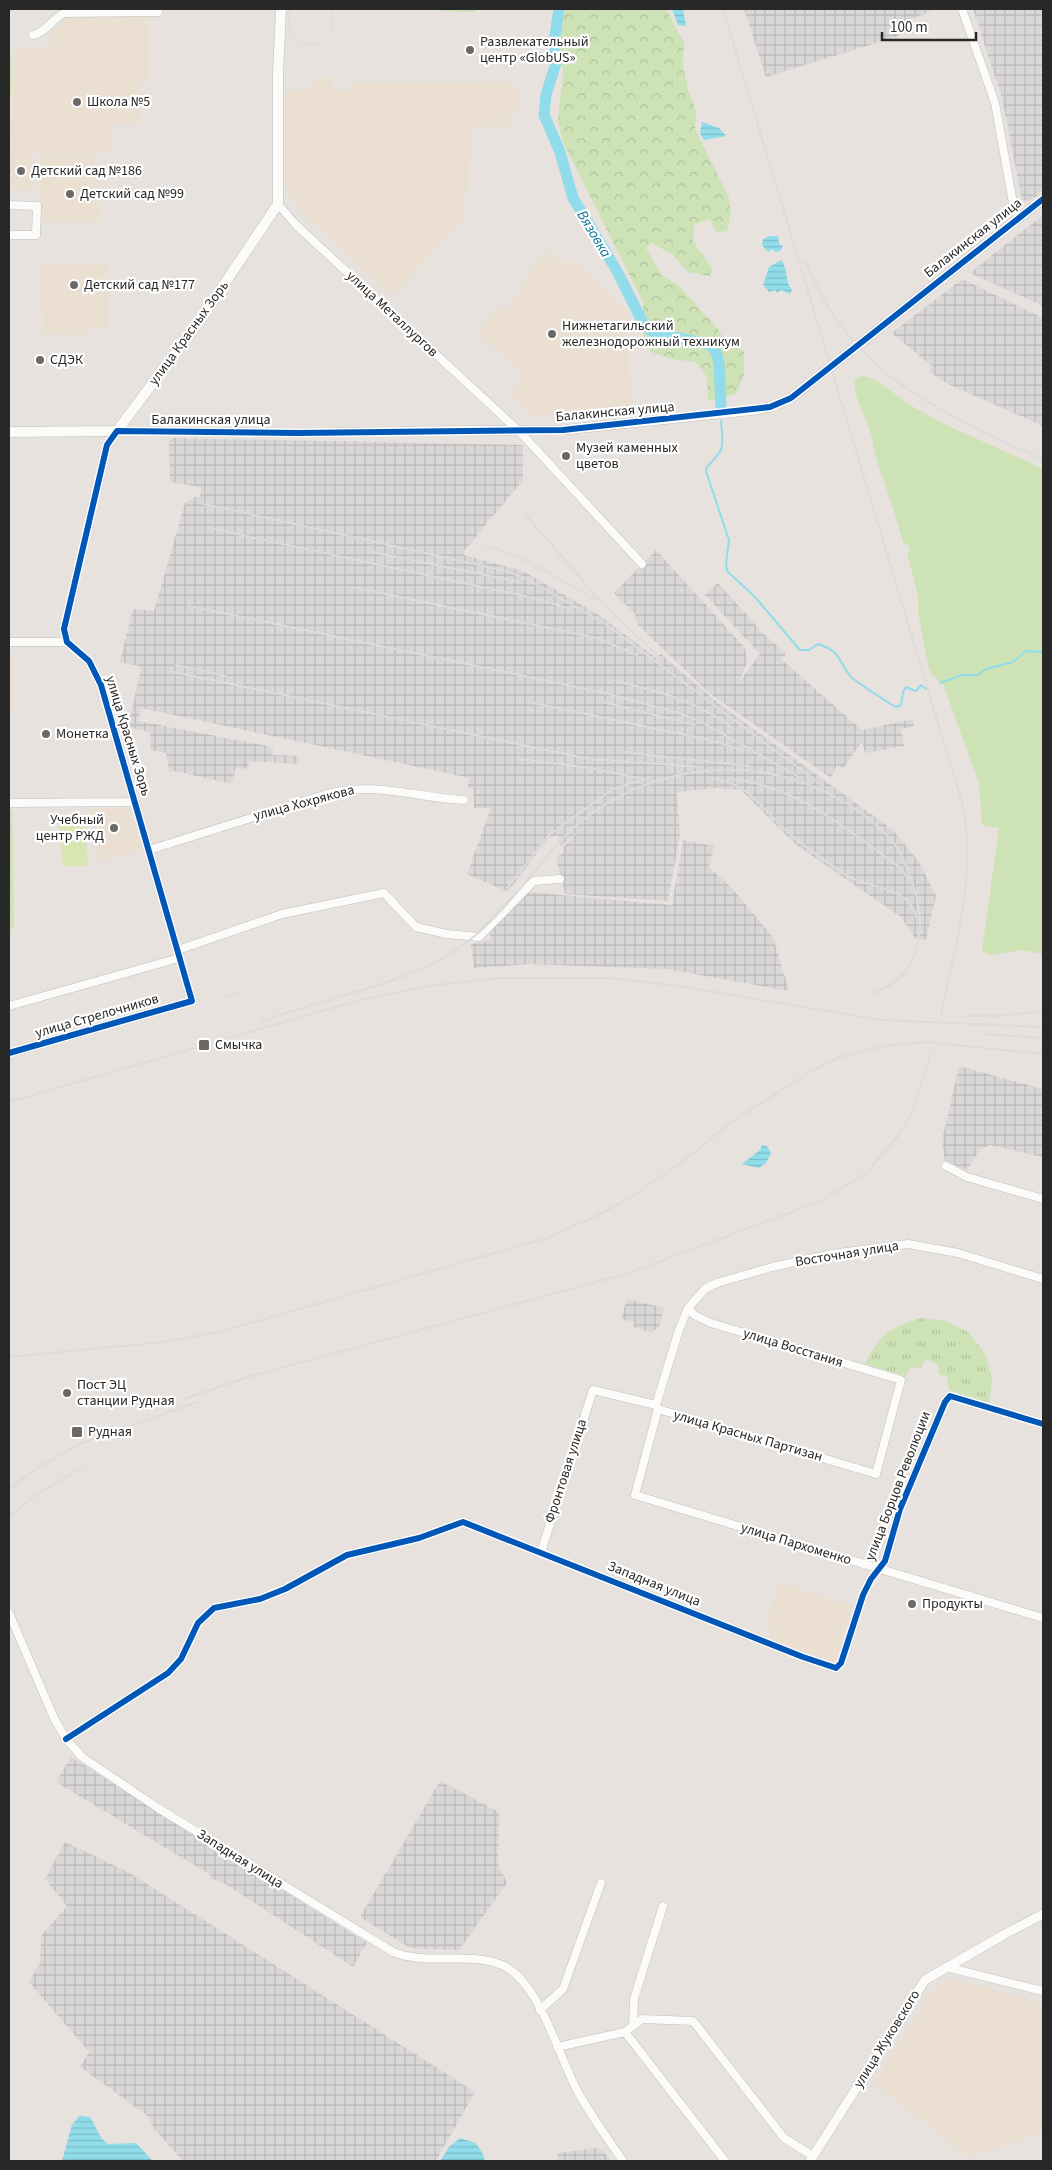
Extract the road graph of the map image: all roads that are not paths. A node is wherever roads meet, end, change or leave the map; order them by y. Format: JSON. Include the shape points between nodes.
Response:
{"nodes":[{"id":1,"x":158,"y":9,"type":"edge"},
{"id":2,"x":281,"y":9,"type":"edge"},
{"id":3,"x":962,"y":9,"type":"edge"},
{"id":4,"x":33,"y":35,"type":"dead end"},
{"id":5,"x":1043,"y":199,"type":"edge"},
{"id":6,"x":278,"y":204,"type":"junction"},
{"id":7,"x":9,"y":205,"type":"edge"},
{"id":8,"x":1018,"y":217,"type":"junction"},
{"id":9,"x":9,"y":234,"type":"edge"},
{"id":10,"x":117,"y":431,"type":"junction"},
{"id":11,"x":415,"y":431,"type":"joint"},
{"id":12,"x":519,"y":431,"type":"junction"},
{"id":13,"x":9,"y":432,"type":"edge"},
{"id":14,"x":642,"y":564,"type":"dead end"},
{"id":15,"x":9,"y":642,"type":"edge"},
{"id":16,"x":67,"y":642,"type":"junction"},
{"id":17,"x":464,"y":800,"type":"dead end"},
{"id":18,"x":135,"y":802,"type":"junction"},
{"id":19,"x":9,"y":803,"type":"edge"},
{"id":20,"x":149,"y":850,"type":"junction"},
{"id":21,"x":560,"y":879,"type":"dead end"},
{"id":22,"x":178,"y":954,"type":"junction"},
{"id":23,"x":192,"y":1001,"type":"joint"},
{"id":24,"x":9,"y":1006,"type":"edge"},
{"id":25,"x":9,"y":1053,"type":"edge"},
{"id":26,"x":946,"y":1166,"type":"dead end"},
{"id":27,"x":1043,"y":1199,"type":"edge"},
{"id":28,"x":1043,"y":1279,"type":"edge"},
{"id":29,"x":688,"y":1308,"type":"junction"},
{"id":30,"x":593,"y":1390,"type":"joint"},
{"id":31,"x":657,"y":1407,"type":"junction"},
{"id":32,"x":1043,"y":1424,"type":"edge"},
{"id":33,"x":876,"y":1474,"type":"joint"},
{"id":34,"x":541,"y":1552,"type":"junction"},
{"id":35,"x":879,"y":1570,"type":"junction"},
{"id":36,"x":9,"y":1613,"type":"edge"},
{"id":37,"x":1043,"y":1618,"type":"edge"},
{"id":38,"x":836,"y":1668,"type":"joint"},
{"id":39,"x":66,"y":1738,"type":"junction"},
{"id":40,"x":601,"y":1883,"type":"dead end"},
{"id":41,"x":663,"y":1906,"type":"dead end"},
{"id":42,"x":1043,"y":1914,"type":"edge"},
{"id":43,"x":946,"y":1967,"type":"junction"},
{"id":44,"x":1043,"y":1991,"type":"edge"},
{"id":45,"x":540,"y":2010,"type":"junction"},
{"id":46,"x":633,"y":2026,"type":"junction"},
{"id":47,"x":625,"y":2032,"type":"junction"},
{"id":48,"x":557,"y":2047,"type":"junction"},
{"id":49,"x":811,"y":2158,"type":"edge"},
{"id":50,"x":623,"y":2161,"type":"edge"},
{"id":51,"x":725,"y":2161,"type":"edge"}],
"edges":[{"from":1,"to":4,"type":"street","via":[[158,12],[64,13]]},
{"from":2,"to":6,"type":"main road"},
{"from":3,"to":8,"type":"street","via":[[995,103]]},
{"from":5,"to":8,"type":"street","name":"Балакинская улица"},
{"from":6,"to":10,"type":"main road","name":"улица Красных Зорь","via":[[202,317]]},
{"from":6,"to":12,"type":"street","name":"улица Металлургов","via":[[296,225]]},
{"from":7,"to":9,"type":"street","via":[[37,206],[36,235]]},
{"from":8,"to":12,"type":"street","name":"Балакинская улица","via":[[791,398],[778,404],[756,410],[604,426]]},
{"from":10,"to":11,"type":"street","name":"Балакинская улица"},
{"from":10,"to":13,"type":"main road","name":"Балакинская улица"},
{"from":10,"to":16,"type":"street","name":"улица Красных Зорь","via":[[107,445],[67,610],[64,629]]},
{"from":11,"to":12,"type":"street","name":"Балакинская улица"},
{"from":12,"to":14,"type":"street","name":"улица Металлургов"},
{"from":15,"to":16,"type":"street"},
{"from":16,"to":18,"type":"street","name":"улица Красных Зорь","via":[[90,661],[101,685]]},
{"from":17,"to":20,"type":"street","name":"улица Хохрякова","via":[[354,788]]},
{"from":18,"to":19,"type":"street"},
{"from":18,"to":20,"type":"street","name":"улица Красных Зорь"},
{"from":20,"to":22,"type":"street","name":"улица Красных Зорь"},
{"from":21,"to":22,"type":"street","via":[[534,881],[482,935],[474,937],[416,927],[384,893],[282,914]]},
{"from":22,"to":23,"type":"street","name":"улица Красных Зорь"},
{"from":22,"to":24,"type":"street"},
{"from":23,"to":25,"type":"street","name":"улица Стрелочников"},
{"from":26,"to":27,"type":"street","via":[[967,1177]]},
{"from":28,"to":29,"type":"street","name":"Восточная улица","via":[[958,1253],[902,1244],[832,1254],[763,1269],[710,1286]]},
{"from":29,"to":31,"type":"street"},
{"from":29,"to":33,"type":"street","name":"улица Восстания","via":[[694,1315],[711,1323],[901,1380]]},
{"from":30,"to":31,"type":"street","name":"улица Красных Партизан"},
{"from":30,"to":34,"type":"street","name":"Фронтовая улица"},
{"from":31,"to":33,"type":"street","name":"улица Красных Партизан"},
{"from":31,"to":35,"type":"street","name":"улица Пархоменко","via":[[635,1495]]},
{"from":32,"to":35,"type":"street","name":"улица Борцов Революции","via":[[950,1396],[944,1402],[900,1509],[885,1561]]},
{"from":34,"to":38,"type":"street","name":"Западная улица","via":[[760,1641]]},
{"from":34,"to":39,"type":"street","name":"Западная улица","via":[[463,1522],[418,1538],[347,1555],[260,1599],[214,1608],[198,1623],[181,1659],[168,1673]]},
{"from":35,"to":37,"type":"street","name":"улица Пархоменко"},
{"from":35,"to":38,"type":"street","name":"улица Борцов Революции","via":[[863,1595],[841,1663]]},
{"from":36,"to":39,"type":"street","name":"Западная улица","via":[[50,1709]]},
{"from":39,"to":45,"type":"street","name":"Западная улица","via":[[82,1757],[158,1808],[378,1944],[401,1956],[502,1965],[519,1976]]},
{"from":40,"to":45,"type":"street","via":[[563,1989]]},
{"from":41,"to":46,"type":"street","via":[[634,1999]]},
{"from":42,"to":43,"type":"street","name":"улица Жуковского"},
{"from":43,"to":44,"type":"street"},
{"from":43,"to":49,"type":"street","name":"улица Жуковского","via":[[918,1988]]},
{"from":45,"to":48,"type":"street","name":"Западная улица"},
{"from":46,"to":47,"type":"street"},
{"from":46,"to":49,"type":"street","via":[[642,2019],[693,2021],[784,2138]]},
{"from":47,"to":48,"type":"street"},
{"from":47,"to":51,"type":"street"},
{"from":48,"to":50,"type":"street","name":"Западная улица","via":[[579,2094]]}]}
